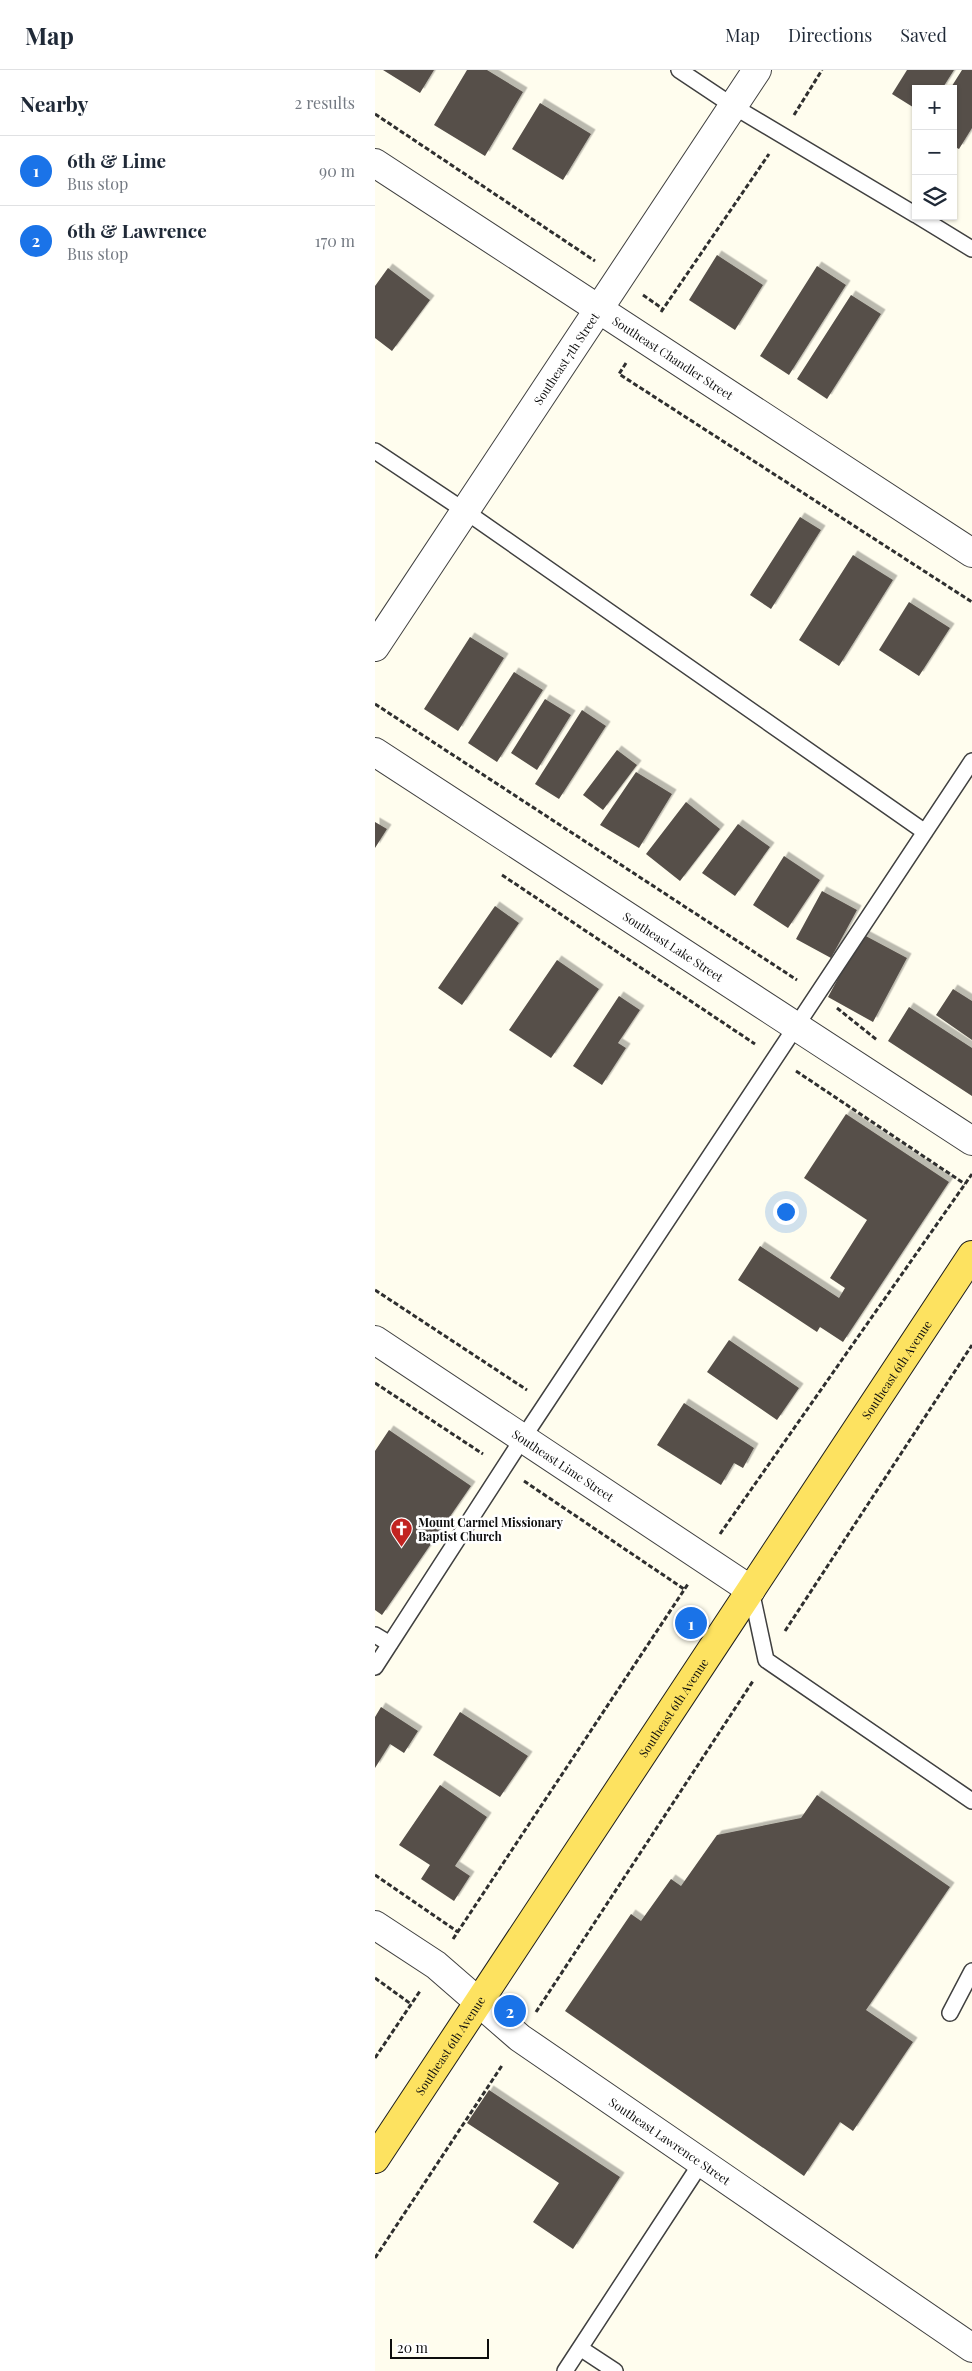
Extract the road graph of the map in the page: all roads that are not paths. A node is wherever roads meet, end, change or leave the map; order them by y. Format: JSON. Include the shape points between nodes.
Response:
{"nodes":[{"id":1,"x":679,"y":70,"type":"edge"},
{"id":2,"x":757,"y":70,"type":"edge"},
{"id":3,"x":733,"y":106,"type":"junction"},
{"id":4,"x":375,"y":163,"type":"edge"},
{"id":5,"x":912,"y":213,"type":"edge"},
{"id":6,"x":924,"y":220,"type":"edge"},
{"id":7,"x":972,"y":249,"type":"edge"},
{"id":8,"x":598,"y":310,"type":"junction"},
{"id":9,"x":375,"y":451,"type":"edge"},
{"id":10,"x":465,"y":511,"type":"junction"},
{"id":11,"x":972,"y":553,"type":"edge"},
{"id":12,"x":375,"y":647,"type":"edge"},
{"id":13,"x":375,"y":752,"type":"edge"},
{"id":14,"x":972,"y":761,"type":"edge"},
{"id":15,"x":925,"y":832,"type":"junction"},
{"id":16,"x":797,"y":1027,"type":"junction"},
{"id":17,"x":972,"y":1141,"type":"edge"},
{"id":18,"x":972,"y":1255,"type":"edge"},
{"id":19,"x":375,"y":1340,"type":"edge"},
{"id":20,"x":523,"y":1438,"type":"junction"},
{"id":21,"x":751,"y":1590,"type":"junction"},
{"id":22,"x":375,"y":1635,"type":"edge"},
{"id":23,"x":390,"y":1644,"type":"junction"},
{"id":24,"x":375,"y":1667,"type":"edge"},
{"id":25,"x":972,"y":1801,"type":"edge"},
{"id":26,"x":375,"y":1925,"type":"edge"},
{"id":27,"x":972,"y":1970,"type":"edge"},
{"id":28,"x":479,"y":2002,"type":"junction"},
{"id":29,"x":951,"y":2012,"type":"dead end"},
{"id":30,"x":375,"y":2159,"type":"edge"},
{"id":31,"x":701,"y":2163,"type":"junction"},
{"id":32,"x":580,"y":2348,"type":"junction"},
{"id":33,"x":972,"y":2348,"type":"edge"},
{"id":34,"x":565,"y":2371,"type":"edge"},
{"id":35,"x":615,"y":2371,"type":"edge"}],
"edges":[{"from":1,"to":3,"type":"lane"},
{"from":2,"to":3,"type":"street","name":"Southeast 7th Street"},
{"from":3,"to":5,"type":"lane"},
{"from":3,"to":8,"type":"street","name":"Southeast 7th Street"},
{"from":4,"to":8,"type":"street","name":"Southeast Chandler Street"},
{"from":6,"to":7,"type":"lane"},
{"from":8,"to":10,"type":"street","name":"Southeast 7th Street"},
{"from":8,"to":11,"type":"street","name":"Southeast Chandler Street"},
{"from":9,"to":10,"type":"lane"},
{"from":10,"to":12,"type":"street","name":"Southeast 7th Street"},
{"from":10,"to":15,"type":"lane"},
{"from":13,"to":16,"type":"street","name":"Southeast Lake Street"},
{"from":14,"to":15,"type":"lane"},
{"from":15,"to":16,"type":"lane"},
{"from":16,"to":17,"type":"street","name":"Southeast Lake Street"},
{"from":16,"to":20,"type":"lane"},
{"from":18,"to":21,"type":"main road","name":"Southeast 6th Avenue"},
{"from":19,"to":20,"type":"street","name":"Southeast Lime Street"},
{"from":20,"to":21,"type":"street","name":"Southeast Lime Street"},
{"from":20,"to":23,"type":"lane"},
{"from":21,"to":25,"type":"lane","via":[[766,1660]]},
{"from":21,"to":28,"type":"main road","name":"Southeast 6th Avenue"},
{"from":22,"to":23,"type":"lane"},
{"from":23,"to":24,"type":"lane"},
{"from":26,"to":28,"type":"street","name":"Southeast Lawrence Street","via":[[436,1965]]},
{"from":27,"to":29,"type":"lane"},
{"from":28,"to":30,"type":"main road","name":"Southeast 6th Avenue"},
{"from":28,"to":31,"type":"street","name":"Southeast Lawrence Street","via":[[520,2038]]},
{"from":31,"to":32,"type":"lane"},
{"from":31,"to":33,"type":"street","name":"Southeast Lawrence Street"},
{"from":32,"to":34,"type":"lane"},
{"from":32,"to":35,"type":"lane"}]}
